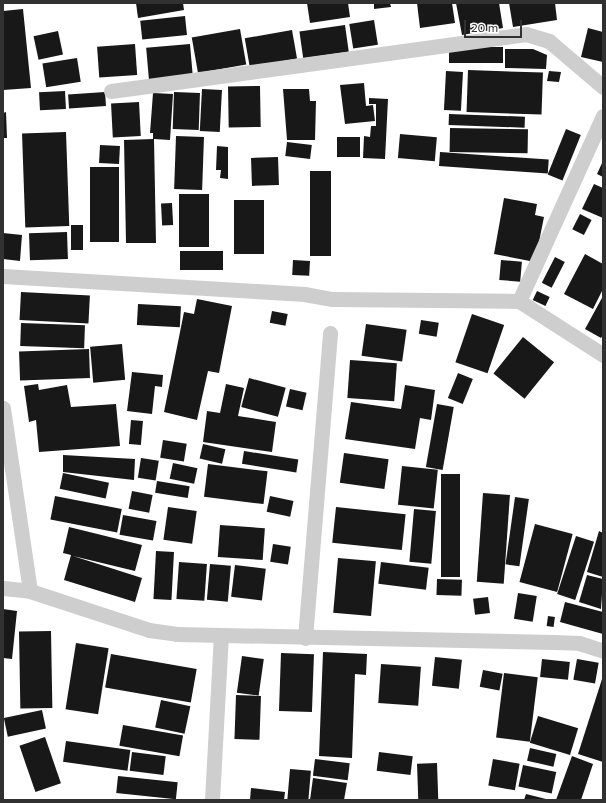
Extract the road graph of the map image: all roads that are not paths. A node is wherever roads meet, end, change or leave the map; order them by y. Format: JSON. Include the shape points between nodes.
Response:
{"nodes":[{"id":1,"x":603,"y":87,"type":"edge"},
{"id":2,"x":111,"y":91,"type":"dead end"},
{"id":3,"x":603,"y":116,"type":"edge"},
{"id":4,"x":3,"y":276,"type":"edge"},
{"id":5,"x":519,"y":301,"type":"junction"},
{"id":6,"x":330,"y":333,"type":"dead end"},
{"id":7,"x":603,"y":355,"type":"edge"},
{"id":8,"x":3,"y":408,"type":"edge"},
{"id":9,"x":3,"y":588,"type":"edge"},
{"id":10,"x":30,"y":591,"type":"junction"},
{"id":11,"x":221,"y":635,"type":"junction"},
{"id":12,"x":305,"y":638,"type":"junction"},
{"id":13,"x":603,"y":651,"type":"edge"},
{"id":14,"x":212,"y":800,"type":"edge"}],
"edges":[{"from":1,"to":2,"type":"street","via":[[549,41],[526,34]]},
{"from":3,"to":5,"type":"street"},
{"from":4,"to":5,"type":"street","via":[[304,294],[333,299]]},
{"from":5,"to":7,"type":"street"},
{"from":6,"to":12,"type":"street"},
{"from":8,"to":10,"type":"street"},
{"from":9,"to":10,"type":"street"},
{"from":10,"to":11,"type":"street","via":[[149,630]]},
{"from":11,"to":12,"type":"street"},
{"from":11,"to":14,"type":"street"},
{"from":12,"to":13,"type":"street","via":[[579,643]]}]}
